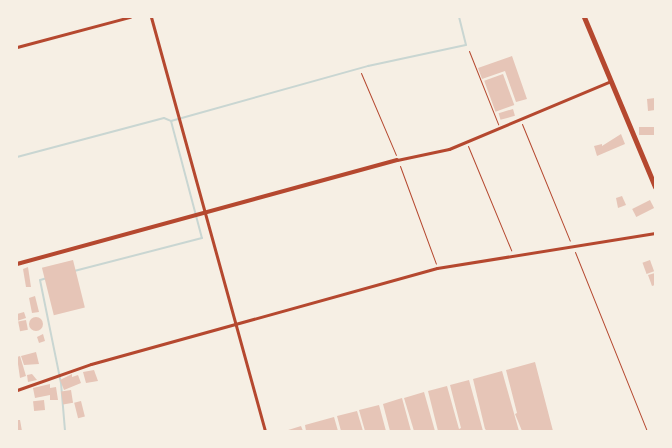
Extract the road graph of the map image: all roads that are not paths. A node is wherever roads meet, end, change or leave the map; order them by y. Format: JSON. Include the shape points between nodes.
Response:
{"nodes":[{"id":1,"x":130,"y":17,"type":"edge"},
{"id":2,"x":151,"y":17,"type":"edge"},
{"id":3,"x":584,"y":17,"type":"edge"},
{"id":4,"x":17,"y":47,"type":"edge"},
{"id":5,"x":611,"y":81,"type":"junction"},
{"id":6,"x":397,"y":160,"type":"joint"},
{"id":7,"x":655,"y":187,"type":"edge"},
{"id":8,"x":205,"y":212,"type":"junction"},
{"id":9,"x":655,"y":232,"type":"edge"},
{"id":10,"x":17,"y":264,"type":"edge"},
{"id":11,"x":236,"y":326,"type":"junction"},
{"id":12,"x":17,"y":390,"type":"edge"},
{"id":13,"x":265,"y":431,"type":"edge"}],
"edges":[{"from":1,"to":4,"type":"street"},
{"from":2,"to":8,"type":"street"},
{"from":3,"to":5,"type":"main road"},
{"from":5,"to":6,"type":"street","via":[[449,149]]},
{"from":5,"to":7,"type":"main road"},
{"from":6,"to":8,"type":"street"},
{"from":8,"to":10,"type":"street"},
{"from":8,"to":11,"type":"street"},
{"from":9,"to":11,"type":"street","via":[[437,268]]},
{"from":11,"to":12,"type":"street","via":[[91,364]]},
{"from":11,"to":13,"type":"street"}]}
